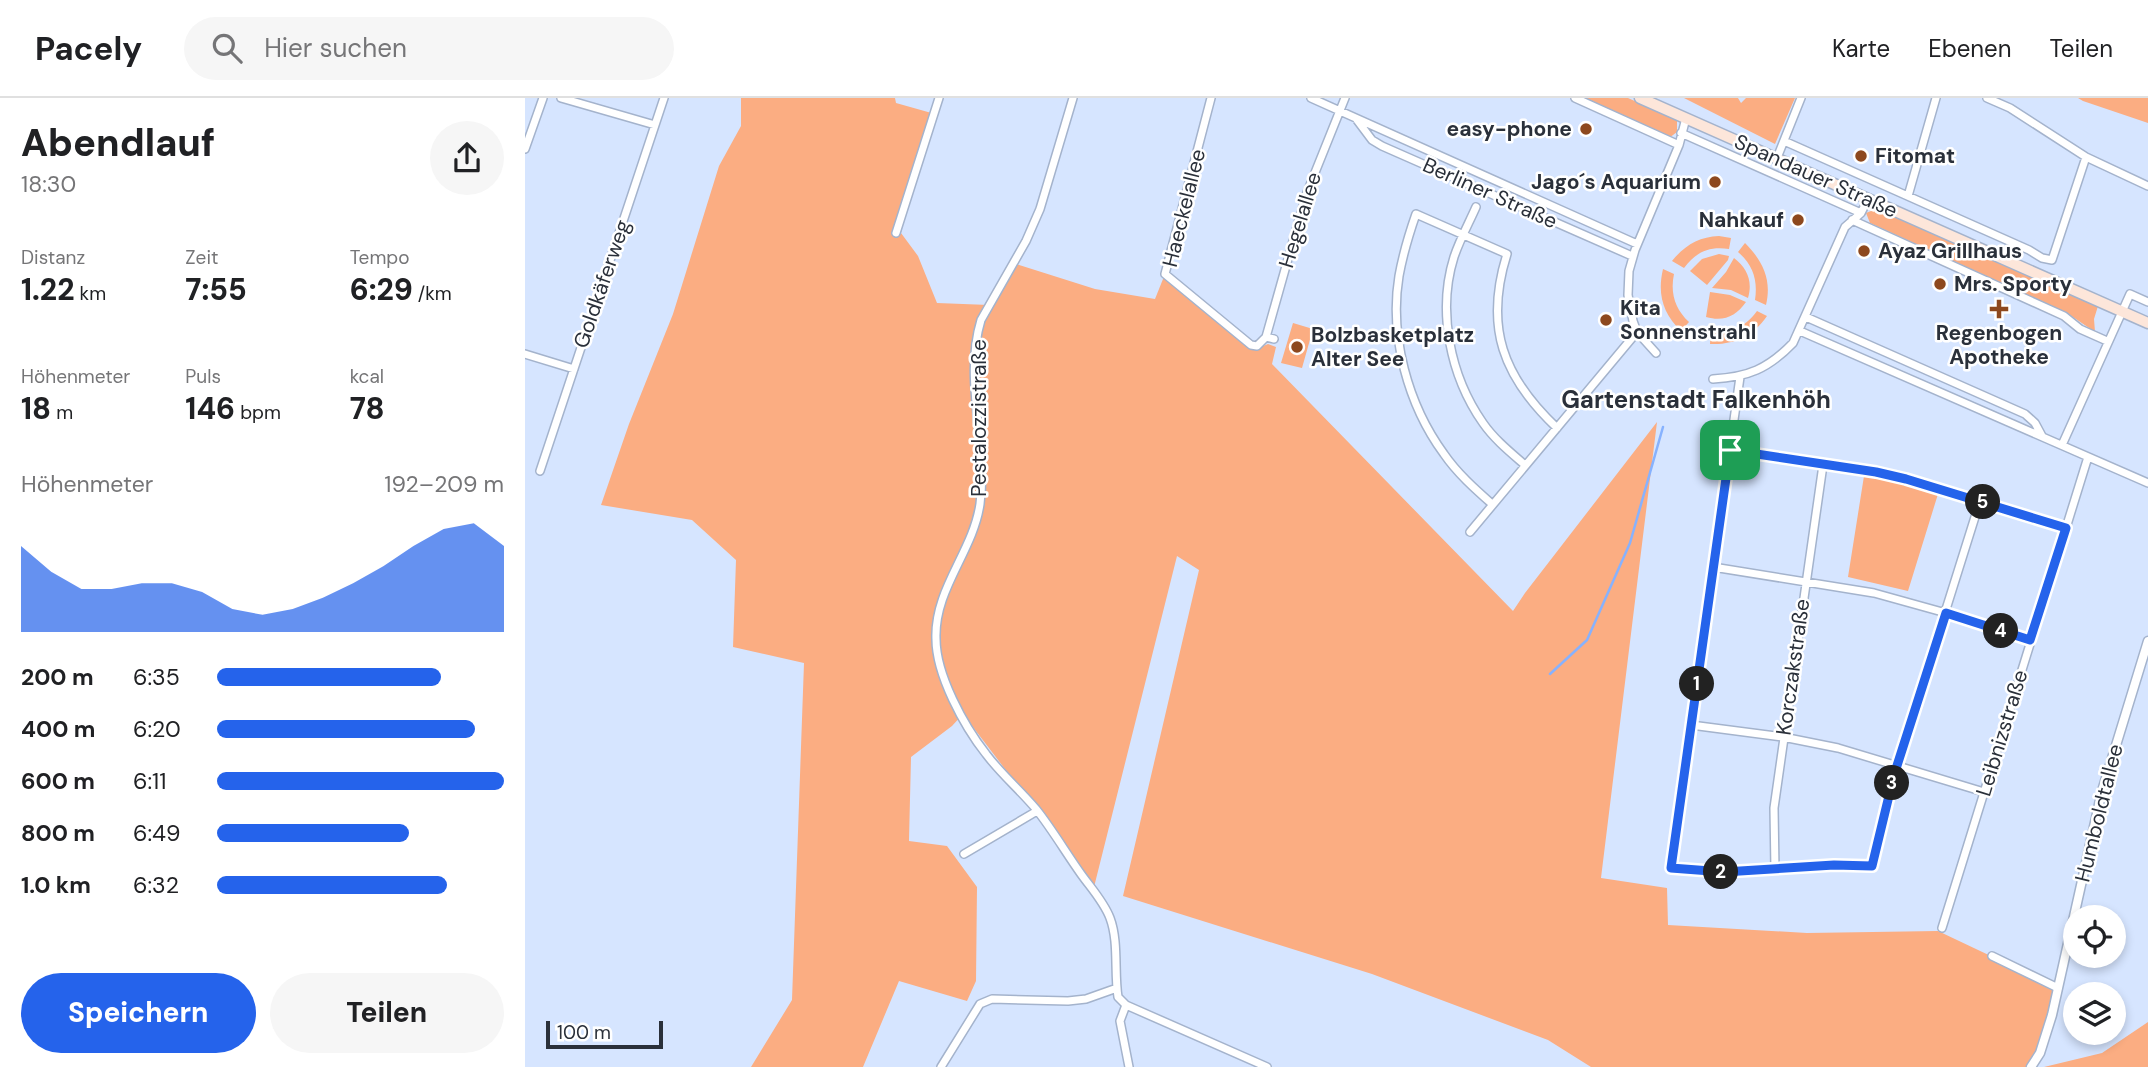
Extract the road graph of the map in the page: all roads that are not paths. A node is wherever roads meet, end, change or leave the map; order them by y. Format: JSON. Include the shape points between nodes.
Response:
{"nodes":[{"id":1,"x":543,"y":98,"type":"edge"},
{"id":2,"x":561,"y":98,"type":"edge"},
{"id":3,"x":664,"y":98,"type":"edge"},
{"id":4,"x":939,"y":98,"type":"edge"},
{"id":5,"x":1073,"y":98,"type":"edge"},
{"id":6,"x":1211,"y":98,"type":"edge"},
{"id":7,"x":1311,"y":98,"type":"edge"},
{"id":8,"x":1345,"y":98,"type":"edge"},
{"id":9,"x":1575,"y":98,"type":"edge"},
{"id":10,"x":1640,"y":98,"type":"edge"},
{"id":11,"x":1801,"y":98,"type":"edge"},
{"id":12,"x":1936,"y":98,"type":"edge"},
{"id":13,"x":1987,"y":98,"type":"edge"},
{"id":14,"x":1339,"y":111,"type":"junction"},
{"id":15,"x":1686,"y":118,"type":"junction"},
{"id":16,"x":1357,"y":119,"type":"junction"},
{"id":17,"x":655,"y":125,"type":"junction"},
{"id":18,"x":1681,"y":133,"type":"junction"},
{"id":19,"x":1784,"y":142,"type":"junction"},
{"id":20,"x":1679,"y":145,"type":"junction"},
{"id":21,"x":525,"y":149,"type":"edge"},
{"id":22,"x":2086,"y":157,"type":"junction"},
{"id":23,"x":1777,"y":158,"type":"junction"},
{"id":24,"x":2148,"y":186,"type":"edge"},
{"id":25,"x":1908,"y":197,"type":"junction"},
{"id":26,"x":1868,"y":199,"type":"junction"},
{"id":27,"x":1476,"y":207,"type":"dead end"},
{"id":28,"x":1861,"y":213,"type":"junction"},
{"id":29,"x":1852,"y":220,"type":"junction"},
{"id":30,"x":896,"y":233,"type":"dead end"},
{"id":31,"x":1464,"y":235,"type":"junction"},
{"id":32,"x":1999,"y":237,"type":"junction"},
{"id":33,"x":1637,"y":244,"type":"junction"},
{"id":34,"x":1991,"y":254,"type":"junction"},
{"id":35,"x":1632,"y":256,"type":"junction"},
{"id":36,"x":2148,"y":302,"type":"edge"},
{"id":37,"x":2121,"y":311,"type":"junction"},
{"id":38,"x":1805,"y":317,"type":"junction"},
{"id":39,"x":2148,"y":323,"type":"edge"},
{"id":40,"x":1800,"y":331,"type":"junction"},
{"id":41,"x":1637,"y":332,"type":"junction"},
{"id":42,"x":1270,"y":338,"type":"joint"},
{"id":43,"x":2107,"y":341,"type":"junction"},
{"id":44,"x":1656,"y":353,"type":"dead end"},
{"id":45,"x":525,"y":354,"type":"edge"},
{"id":46,"x":574,"y":369,"type":"junction"},
{"id":47,"x":1740,"y":377,"type":"junction"},
{"id":48,"x":1713,"y":379,"type":"dead end"},
{"id":49,"x":1557,"y":428,"type":"junction"},
{"id":50,"x":2042,"y":437,"type":"junction"},
{"id":51,"x":2062,"y":445,"type":"junction"},
{"id":52,"x":1730,"y":450,"type":"junction"},
{"id":53,"x":2088,"y":457,"type":"junction"},
{"id":54,"x":1525,"y":465,"type":"junction"},
{"id":55,"x":1823,"y":465,"type":"junction"},
{"id":56,"x":540,"y":471,"type":"dead end"},
{"id":57,"x":2148,"y":483,"type":"edge"},
{"id":58,"x":1980,"y":501,"type":"junction"},
{"id":59,"x":1492,"y":504,"type":"junction"},
{"id":60,"x":2066,"y":528,"type":"junction"},
{"id":61,"x":1470,"y":532,"type":"dead end"},
{"id":62,"x":1713,"y":567,"type":"junction"},
{"id":63,"x":1806,"y":581,"type":"junction"},
{"id":64,"x":1946,"y":613,"type":"junction"},
{"id":65,"x":2030,"y":640,"type":"junction"},
{"id":66,"x":2148,"y":640,"type":"edge"},
{"id":67,"x":1691,"y":725,"type":"junction"},
{"id":68,"x":1783,"y":737,"type":"junction"},
{"id":69,"x":1897,"y":765,"type":"junction"},
{"id":70,"x":1984,"y":792,"type":"junction"},
{"id":71,"x":1037,"y":811,"type":"junction"},
{"id":72,"x":964,"y":854,"type":"dead end"},
{"id":73,"x":1775,"y":870,"type":"junction"},
{"id":74,"x":1942,"y":928,"type":"dead end"},
{"id":75,"x":1992,"y":956,"type":"dead end"},
{"id":76,"x":1117,"y":988,"type":"junction"},
{"id":77,"x":2058,"y":988,"type":"junction"},
{"id":78,"x":1126,"y":1005,"type":"junction"},
{"id":79,"x":941,"y":1067,"type":"edge"},
{"id":80,"x":1129,"y":1067,"type":"edge"},
{"id":81,"x":1267,"y":1067,"type":"edge"},
{"id":82,"x":2031,"y":1067,"type":"edge"}],
"edges":[{"from":1,"to":21,"type":"street"},
{"from":2,"to":17,"type":"street"},
{"from":3,"to":17,"type":"street","name":"Goldkäferweg"},
{"from":4,"to":30,"type":"street"},
{"from":5,"to":71,"type":"street","name":"Pestalozzistraße","via":[[1040,209],[977,334],[979,504],[940,604],[936,639],[945,679],[973,736]]},
{"from":6,"to":42,"type":"street","name":"Haeckelallee","via":[[1165,274],[1251,345]]},
{"from":7,"to":14,"type":"street","name":"Berliner Straße"},
{"from":8,"to":14,"type":"street","name":"Hegelallee"},
{"from":9,"to":20,"type":"street"},
{"from":10,"to":15,"type":"main road","name":"Spandauer Straße"},
{"from":11,"to":19,"type":"street"},
{"from":12,"to":25,"type":"street"},
{"from":13,"to":22,"type":"street"},
{"from":14,"to":16,"type":"street","name":"Berliner Straße"},
{"from":14,"to":42,"type":"street","name":"Hegelallee","via":[[1306,195]]},
{"from":15,"to":18,"type":"street"},
{"from":15,"to":23,"type":"main road","name":"Spandauer Straße"},
{"from":16,"to":33,"type":"street","name":"Berliner Straße"},
{"from":16,"to":35,"type":"street","name":"Berliner Straße","via":[[1382,146]]},
{"from":17,"to":46,"type":"street","name":"Goldkäferweg"},
{"from":18,"to":20,"type":"street"},
{"from":18,"to":28,"type":"street","name":"Spandauer Straße"},
{"from":19,"to":23,"type":"street"},
{"from":19,"to":25,"type":"street","name":"Spandauer Straße"},
{"from":20,"to":33,"type":"street"},
{"from":22,"to":24,"type":"street"},
{"from":22,"to":32,"type":"street","name":"Spandauer Straße","via":[[2052,260]]},
{"from":23,"to":26,"type":"main road","name":"Spandauer Straße"},
{"from":25,"to":32,"type":"street","name":"Spandauer Straße"},
{"from":26,"to":28,"type":"street"},
{"from":26,"to":34,"type":"main road","name":"Spandauer Straße"},
{"from":27,"to":31,"type":"street"},
{"from":28,"to":29,"type":"street"},
{"from":29,"to":38,"type":"street"},
{"from":29,"to":43,"type":"street","name":"Spandauer Straße","via":[[2064,316]]},
{"from":31,"to":49,"type":"street","via":[[1507,254],[1497,298],[1501,345],[1524,394]]},
{"from":31,"to":54,"type":"street","via":[[1453,259],[1447,299],[1456,369],[1484,425]]},
{"from":31,"to":59,"type":"street","via":[[1416,214],[1399,278],[1399,341],[1415,401],[1434,440]]},
{"from":32,"to":34,"type":"street"},
{"from":33,"to":35,"type":"street"},
{"from":34,"to":37,"type":"main road","name":"Spandauer Straße"},
{"from":35,"to":41,"type":"street","via":[[1628,295]]},
{"from":36,"to":37,"type":"street","via":[[2130,294]]},
{"from":37,"to":39,"type":"main road","name":"Spandauer Straße"},
{"from":37,"to":43,"type":"street"},
{"from":38,"to":40,"type":"street"},
{"from":38,"to":50,"type":"street","via":[[2025,414]]},
{"from":40,"to":47,"type":"street","via":[[1771,362]]},
{"from":40,"to":50,"type":"street"},
{"from":41,"to":44,"type":"street"},
{"from":41,"to":49,"type":"street"},
{"from":43,"to":51,"type":"street"},
{"from":45,"to":46,"type":"street"},
{"from":46,"to":56,"type":"street","name":"Goldkäferweg"},
{"from":47,"to":48,"type":"street"},
{"from":47,"to":52,"type":"street"},
{"from":49,"to":54,"type":"street"},
{"from":50,"to":51,"type":"street"},
{"from":51,"to":53,"type":"street"},
{"from":52,"to":55,"type":"street"},
{"from":52,"to":62,"type":"street"},
{"from":53,"to":57,"type":"street"},
{"from":53,"to":60,"type":"street","name":"Leibnizstraße"},
{"from":54,"to":59,"type":"street"},
{"from":55,"to":58,"type":"street","via":[[1906,479]]},
{"from":55,"to":63,"type":"street","name":"Korczakstraße"},
{"from":58,"to":60,"type":"street"},
{"from":58,"to":64,"type":"street"},
{"from":59,"to":61,"type":"street"},
{"from":60,"to":65,"type":"street","name":"Leibnizstraße"},
{"from":62,"to":63,"type":"street"},
{"from":62,"to":67,"type":"street"},
{"from":63,"to":64,"type":"street"},
{"from":63,"to":68,"type":"street","name":"Korczakstraße"},
{"from":64,"to":65,"type":"street"},
{"from":64,"to":69,"type":"street"},
{"from":65,"to":70,"type":"street","name":"Leibnizstraße"},
{"from":66,"to":77,"type":"street","name":"Humboldtallee","via":[[2102,791]]},
{"from":67,"to":68,"type":"street"},
{"from":67,"to":73,"type":"street","via":[[1671,868]]},
{"from":68,"to":69,"type":"street"},
{"from":68,"to":73,"type":"street","name":"Korczakstraße","via":[[1773,824]]},
{"from":69,"to":70,"type":"street"},
{"from":69,"to":73,"type":"street","via":[[1872,866]]},
{"from":70,"to":74,"type":"street","name":"Leibnizstraße"},
{"from":71,"to":72,"type":"street"},
{"from":71,"to":76,"type":"street","name":"Pestalozzistraße","via":[[1110,918]]},
{"from":75,"to":77,"type":"street"},
{"from":76,"to":78,"type":"street","name":"Pestalozzistraße"},
{"from":76,"to":79,"type":"street","via":[[1068,1001],[992,999],[981,1004]]},
{"from":77,"to":82,"type":"street","name":"Humboldtallee"},
{"from":78,"to":80,"type":"street","via":[[1120,1021]]},
{"from":78,"to":81,"type":"street"}]}
